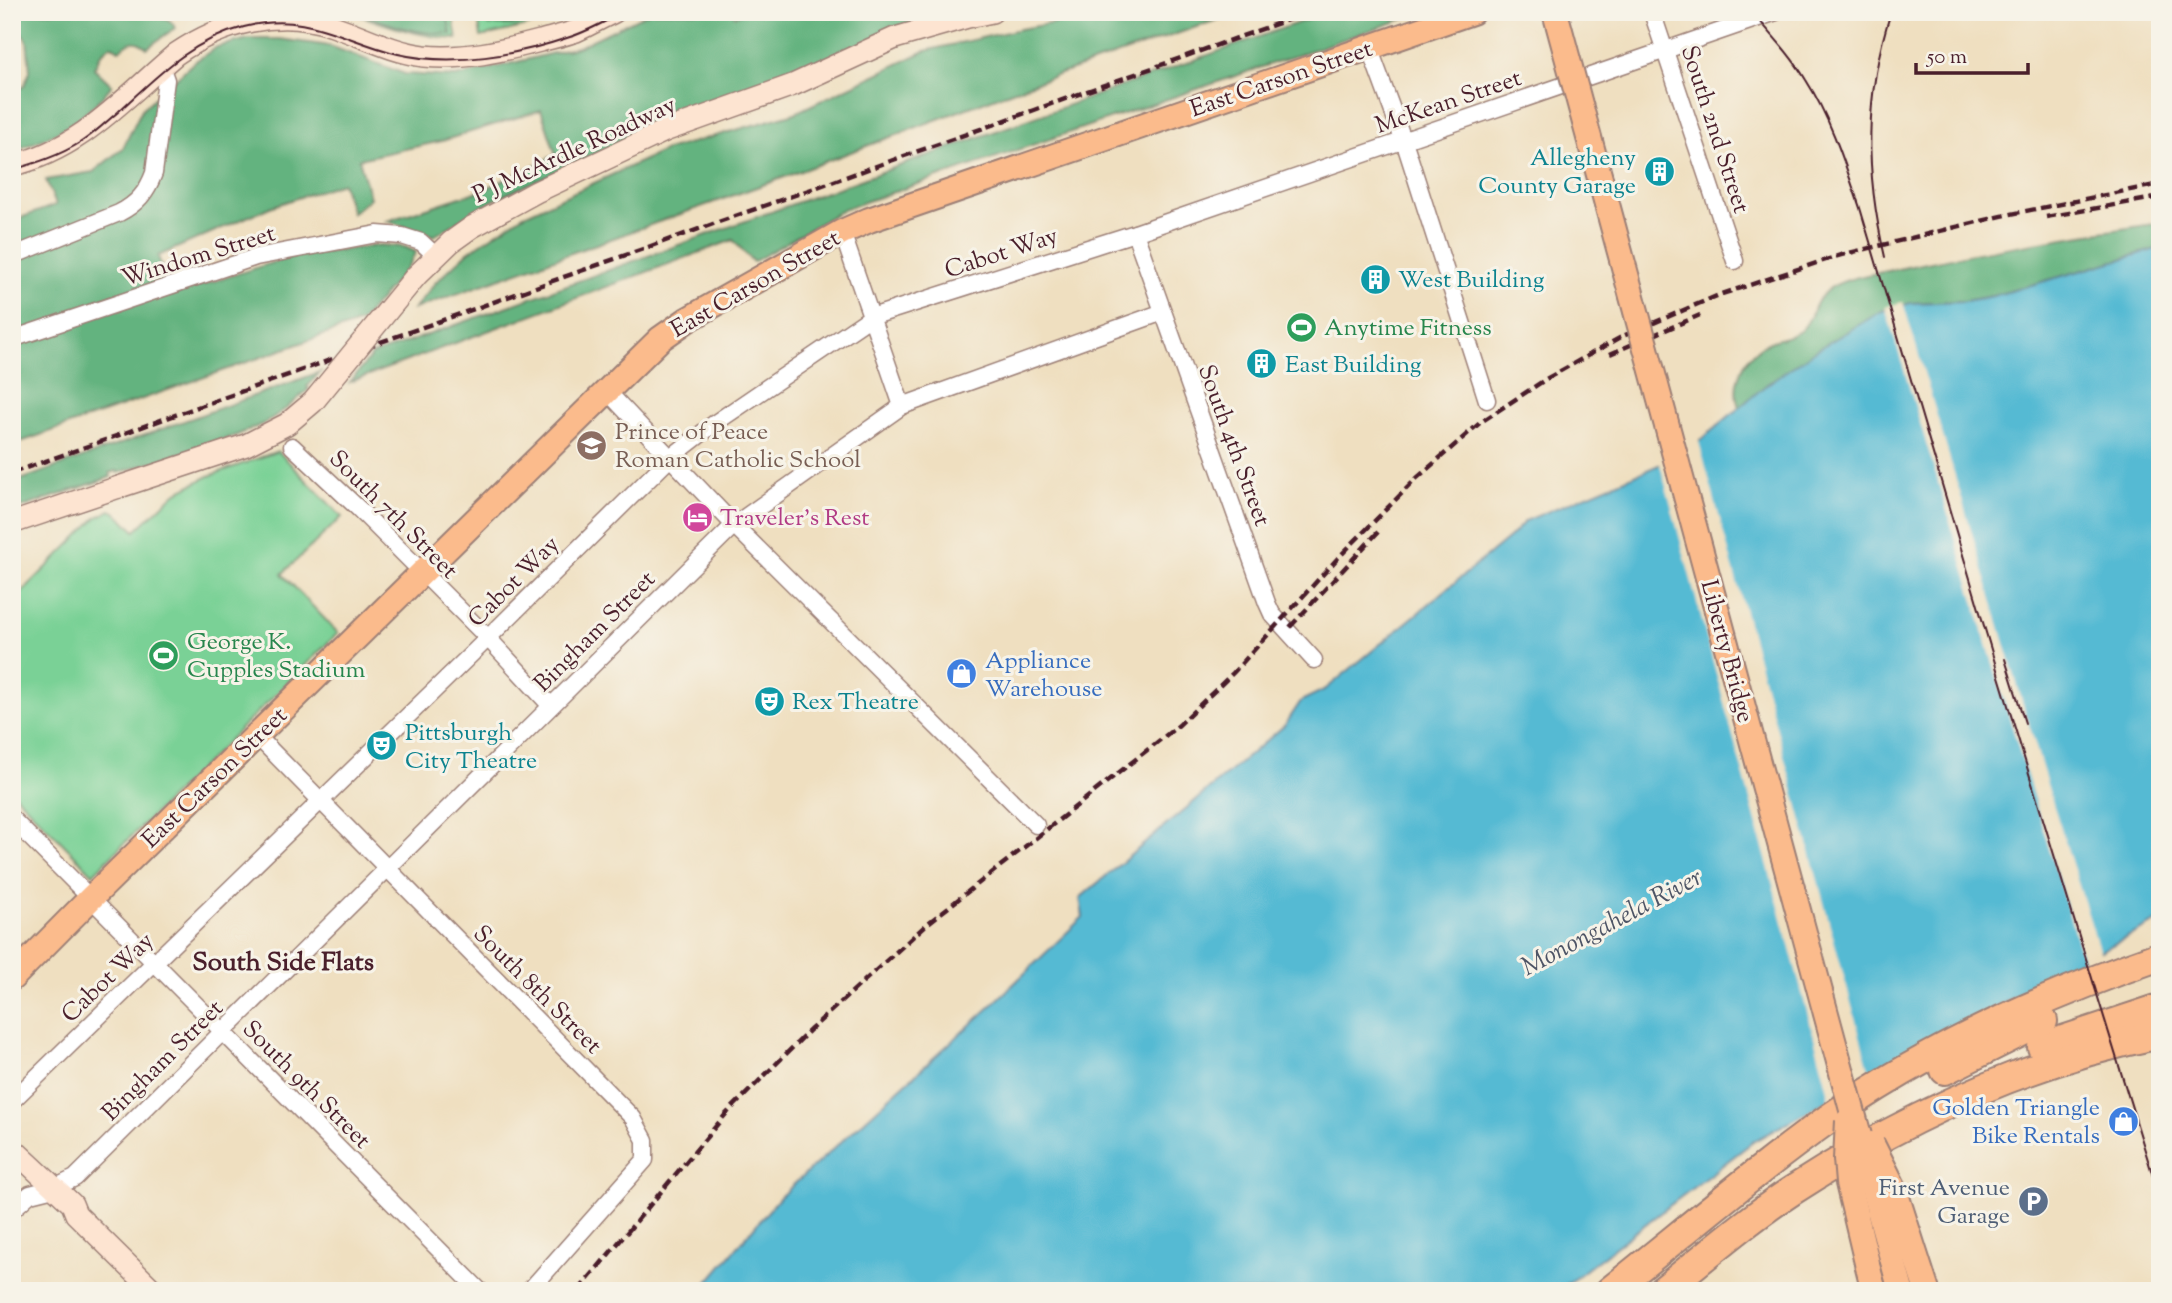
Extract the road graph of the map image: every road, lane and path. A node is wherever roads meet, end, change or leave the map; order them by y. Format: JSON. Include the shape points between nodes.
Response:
{"nodes":[{"id":1,"x":614,"y":12,"type":"edge"},
{"id":2,"x":992,"y":12,"type":"edge"},
{"id":3,"x":1472,"y":12,"type":"edge"},
{"id":4,"x":1555,"y":12,"type":"edge"},
{"id":5,"x":1652,"y":12,"type":"edge"},
{"id":6,"x":1776,"y":12,"type":"edge"},
{"id":7,"x":1369,"y":47,"type":"junction"},
{"id":8,"x":1666,"y":51,"type":"junction"},
{"id":9,"x":161,"y":66,"type":"junction"},
{"id":10,"x":1403,"y":141,"type":"junction"},
{"id":11,"x":12,"y":165,"type":"edge"},
{"id":12,"x":842,"y":232,"type":"junction"},
{"id":13,"x":1135,"y":233,"type":"junction"},
{"id":14,"x":12,"y":256,"type":"edge"},
{"id":15,"x":436,"y":256,"type":"junction"},
{"id":16,"x":1735,"y":261,"type":"dead end"},
{"id":17,"x":1163,"y":312,"type":"junction"},
{"id":18,"x":871,"y":317,"type":"junction"},
{"id":19,"x":12,"y":338,"type":"edge"},
{"id":20,"x":607,"y":391,"type":"junction"},
{"id":21,"x":1487,"y":400,"type":"dead end"},
{"id":22,"x":902,"y":406,"type":"junction"},
{"id":23,"x":292,"y":446,"type":"dead end"},
{"id":24,"x":670,"y":458,"type":"junction"},
{"id":25,"x":12,"y":523,"type":"edge"},
{"id":26,"x":734,"y":525,"type":"junction"},
{"id":27,"x":422,"y":572,"type":"junction"},
{"id":28,"x":488,"y":638,"type":"junction"},
{"id":29,"x":1314,"y":660,"type":"dead end"},
{"id":30,"x":551,"y":706,"type":"junction"},
{"id":31,"x":257,"y":736,"type":"junction"},
{"id":32,"x":320,"y":800,"type":"junction"},
{"id":33,"x":12,"y":819,"type":"edge"},
{"id":34,"x":1036,"y":825,"type":"dead end"},
{"id":35,"x":387,"y":868,"type":"junction"},
{"id":36,"x":90,"y":899,"type":"junction"},
{"id":37,"x":2160,"y":956,"type":"edge"},
{"id":38,"x":154,"y":964,"type":"junction"},
{"id":39,"x":2160,"y":975,"type":"edge"},
{"id":40,"x":12,"y":978,"type":"edge"},
{"id":41,"x":2160,"y":992,"type":"edge"},
{"id":42,"x":2160,"y":1008,"type":"edge"},
{"id":43,"x":223,"y":1032,"type":"junction"},
{"id":44,"x":2160,"y":1034,"type":"edge"},
{"id":45,"x":1970,"y":1057,"type":"junction"},
{"id":46,"x":1849,"y":1100,"type":"junction"},
{"id":47,"x":12,"y":1101,"type":"edge"},
{"id":48,"x":12,"y":1148,"type":"edge"},
{"id":49,"x":54,"y":1188,"type":"junction"},
{"id":50,"x":1791,"y":1191,"type":"junction"},
{"id":51,"x":12,"y":1210,"type":"edge"},
{"id":52,"x":1683,"y":1233,"type":"junction"},
{"id":53,"x":154,"y":1291,"type":"edge"},
{"id":54,"x":480,"y":1291,"type":"edge"},
{"id":55,"x":529,"y":1291,"type":"edge"},
{"id":56,"x":1610,"y":1291,"type":"edge"},
{"id":57,"x":1662,"y":1291,"type":"edge"},
{"id":58,"x":1874,"y":1291,"type":"edge"},
{"id":59,"x":1901,"y":1291,"type":"edge"},
{"id":60,"x":1927,"y":1291,"type":"edge"}],
"edges":[{"from":1,"to":9,"type":"main road","via":[[573,32],[460,57],[398,51],[304,20],[248,21],[192,43]]},
{"from":2,"to":15,"type":"main road","name":"P J McArdle Roadway","via":[[895,38],[793,85],[667,130],[514,203],[472,227]]},
{"from":3,"to":7,"type":"main road","name":"East Carson Street"},
{"from":4,"to":46,"type":"main road","name":"Liberty Bridge","bridge":true},
{"from":5,"to":8,"type":"street","name":"South 2nd Street"},
{"from":6,"to":8,"type":"street","name":"McKean Street"},
{"from":7,"to":10,"type":"street"},
{"from":7,"to":12,"type":"main road","name":"East Carson Street"},
{"from":8,"to":10,"type":"street","name":"McKean Street"},
{"from":8,"to":16,"type":"street","name":"South 2nd Street"},
{"from":9,"to":11,"type":"main road","via":[[82,136],[56,151]]},
{"from":9,"to":14,"type":"street","via":[[166,80],[154,173],[142,197],[119,213]]},
{"from":10,"to":13,"type":"street","name":"McKean Street"},
{"from":10,"to":21,"type":"street"},
{"from":12,"to":18,"type":"street"},
{"from":12,"to":20,"type":"main road","name":"East Carson Street","via":[[687,320],[660,339]]},
{"from":13,"to":17,"type":"street","name":"South 4th Street"},
{"from":13,"to":18,"type":"street","name":"Cabot Way"},
{"from":15,"to":19,"type":"street","name":"Windom Street","via":[[421,242],[377,234],[256,257]]},
{"from":15,"to":25,"type":"main road","name":"P J McArdle Roadway","bridge":true,"via":[[313,402],[287,424],[246,445]]},
{"from":17,"to":22,"type":"street","name":"Bingham Street"},
{"from":17,"to":29,"type":"street","name":"South 4th Street","via":[[1267,603]]},
{"from":18,"to":22,"type":"street"},
{"from":18,"to":24,"type":"street","name":"Cabot Way"},
{"from":20,"to":24,"type":"street"},
{"from":20,"to":27,"type":"main road","name":"East Carson Street"},
{"from":22,"to":26,"type":"street","name":"Bingham Street"},
{"from":23,"to":27,"type":"street","name":"South 7th Street"},
{"from":24,"to":26,"type":"street"},
{"from":24,"to":28,"type":"street","name":"Cabot Way"},
{"from":26,"to":30,"type":"street","name":"Bingham Street"},
{"from":26,"to":34,"type":"street"},
{"from":27,"to":28,"type":"street","name":"South 7th Street"},
{"from":27,"to":31,"type":"main road","name":"East Carson Street"},
{"from":28,"to":30,"type":"street","name":"South 7th Street"},
{"from":28,"to":32,"type":"street","name":"Cabot Way"},
{"from":30,"to":35,"type":"street","name":"Bingham Street"},
{"from":31,"to":32,"type":"street","name":"South 8th Street"},
{"from":31,"to":36,"type":"main road","name":"East Carson Street"},
{"from":32,"to":35,"type":"street","name":"South 8th Street"},
{"from":32,"to":38,"type":"street","name":"Cabot Way"},
{"from":33,"to":36,"type":"street","name":"South 9th Street"},
{"from":35,"to":43,"type":"street","name":"Bingham Street"},
{"from":35,"to":55,"type":"street","name":"South 8th Street","via":[[633,1118],[645,1140],[645,1160]]},
{"from":36,"to":38,"type":"street","name":"South 9th Street"},
{"from":36,"to":40,"type":"main road","name":"East Carson Street"},
{"from":37,"to":52,"type":"highway","via":[[2023,1010],[1891,1079],[1789,1148]]},
{"from":38,"to":43,"type":"street","name":"South 9th Street"},
{"from":38,"to":47,"type":"street","name":"Cabot Way"},
{"from":39,"to":45,"type":"highway","via":[[2082,1004]]},
{"from":41,"to":45,"type":"highway"},
{"from":42,"to":50,"type":"highway","via":[[2031,1051],[1931,1096]]},
{"from":43,"to":49,"type":"street","name":"Bingham Street","via":[[75,1178]]},
{"from":43,"to":54,"type":"street","name":"South 9th Street"},
{"from":44,"to":50,"type":"highway","via":[[2086,1052],[1984,1088],[1885,1136]]},
{"from":45,"to":52,"type":"highway","via":[[1850,1123]]},
{"from":46,"to":58,"type":"main road","bridge":true,"via":[[1848,1183]]},
{"from":46,"to":59,"type":"main road","name":"Liberty Bridge","bridge":true},
{"from":46,"to":60,"type":"main road","bridge":true,"via":[[1894,1188]]},
{"from":48,"to":49,"type":"main road"},
{"from":49,"to":51,"type":"street","name":"Bingham Street","via":[[30,1194]]},
{"from":49,"to":53,"type":"main road"},
{"from":50,"to":57,"type":"highway"},
{"from":52,"to":56,"type":"highway"}]}
